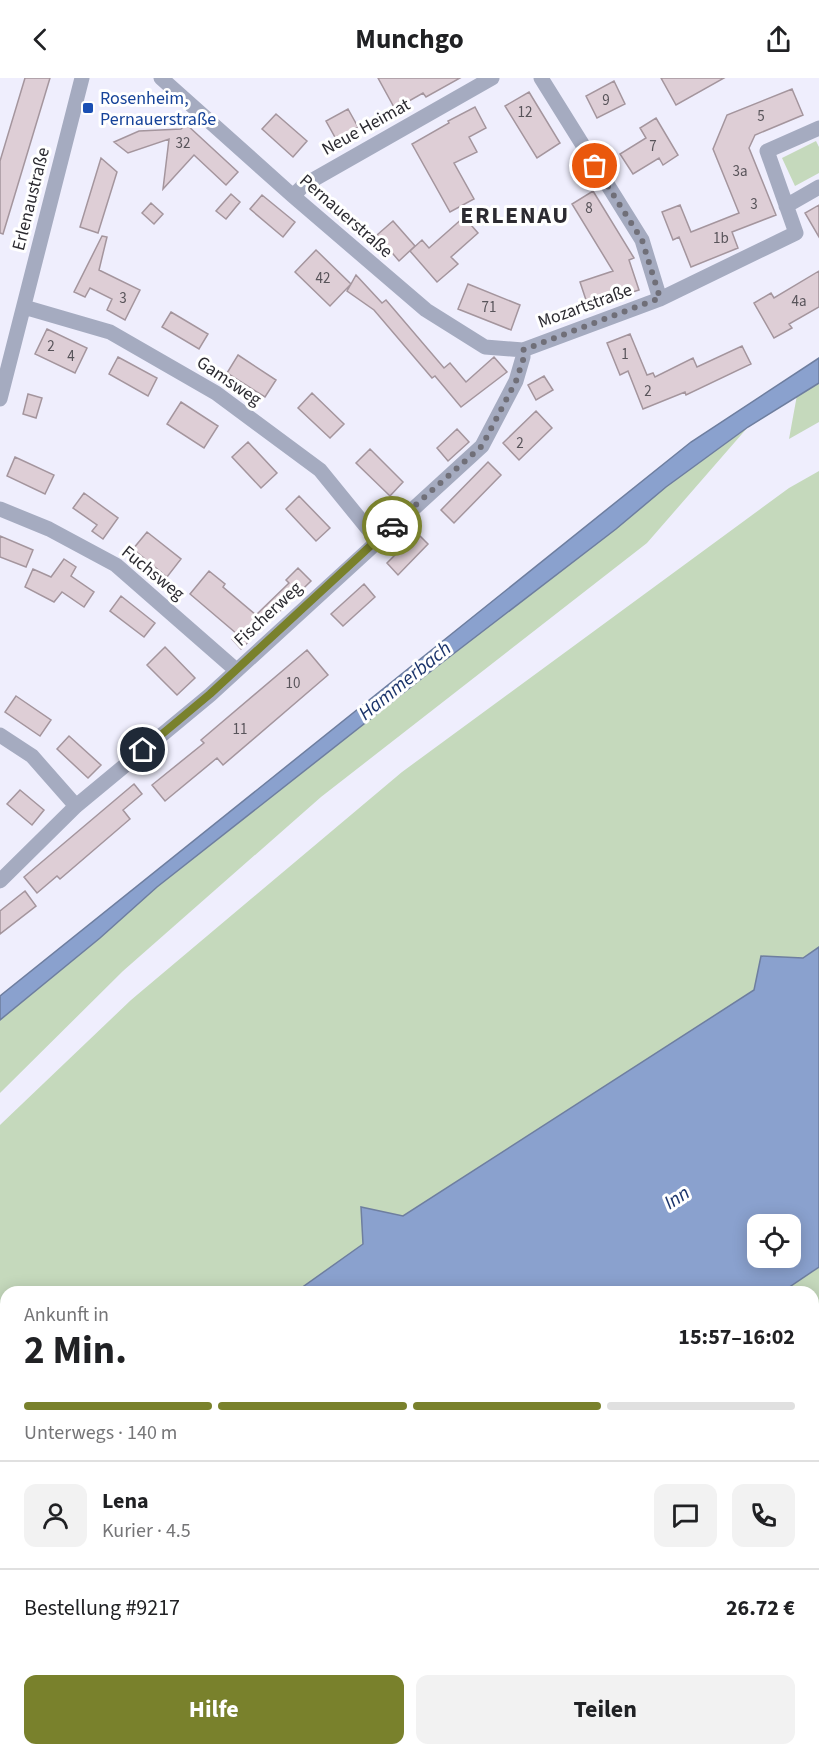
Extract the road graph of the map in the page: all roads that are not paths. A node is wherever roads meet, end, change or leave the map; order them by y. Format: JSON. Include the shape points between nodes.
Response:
{"nodes":[{"id":1,"x":82,"y":78,"type":"edge"},
{"id":2,"x":161,"y":78,"type":"edge"},
{"id":3,"x":492,"y":78,"type":"edge"},
{"id":4,"x":541,"y":78,"type":"edge"},
{"id":5,"x":819,"y":128,"type":"edge"},
{"id":6,"x":819,"y":187,"type":"edge"},
{"id":7,"x":293,"y":196,"type":"junction"},
{"id":8,"x":786,"y":206,"type":"junction"},
{"id":9,"x":660,"y":298,"type":"junction"},
{"id":10,"x":24,"y":307,"type":"junction"},
{"id":11,"x":523,"y":350,"type":"junction"},
{"id":12,"x":0,"y":399,"type":"edge"},
{"id":13,"x":0,"y":509,"type":"edge"},
{"id":14,"x":377,"y":540,"type":"junction"},
{"id":15,"x":236,"y":670,"type":"junction"},
{"id":16,"x":0,"y":735,"type":"edge"},
{"id":17,"x":76,"y":806,"type":"junction"},
{"id":18,"x":0,"y":881,"type":"edge"}],
"edges":[{"from":1,"to":10,"type":"street","name":"Erlenaustraße"},
{"from":2,"to":7,"type":"street","name":"Pernauerstraße"},
{"from":3,"to":7,"type":"street","name":"Neue Heimat","via":[[303,185]]},
{"from":4,"to":9,"type":"street","name":"Mozartstraße","via":[[642,240]]},
{"from":5,"to":8,"type":"street","via":[[767,151]]},
{"from":6,"to":8,"type":"street"},
{"from":7,"to":11,"type":"street","name":"Pernauerstraße","via":[[426,310],[485,347]]},
{"from":8,"to":9,"type":"street","via":[[795,233]]},
{"from":9,"to":11,"type":"street","name":"Mozartstraße"},
{"from":10,"to":12,"type":"street","name":"Erlenaustraße"},
{"from":10,"to":14,"type":"street","name":"Gamsweg","via":[[110,332],[216,393],[320,470]]},
{"from":11,"to":14,"type":"street","name":"Fischerweg","via":[[516,381],[482,446]]},
{"from":13,"to":15,"type":"street","name":"Fuchsweg","via":[[49,529],[116,565]]},
{"from":14,"to":15,"type":"street","name":"Fischerweg"},
{"from":15,"to":17,"type":"street","name":"Fischerweg"},
{"from":16,"to":17,"type":"street","via":[[32,756]]},
{"from":17,"to":18,"type":"street","name":"Fischerweg"}]}
